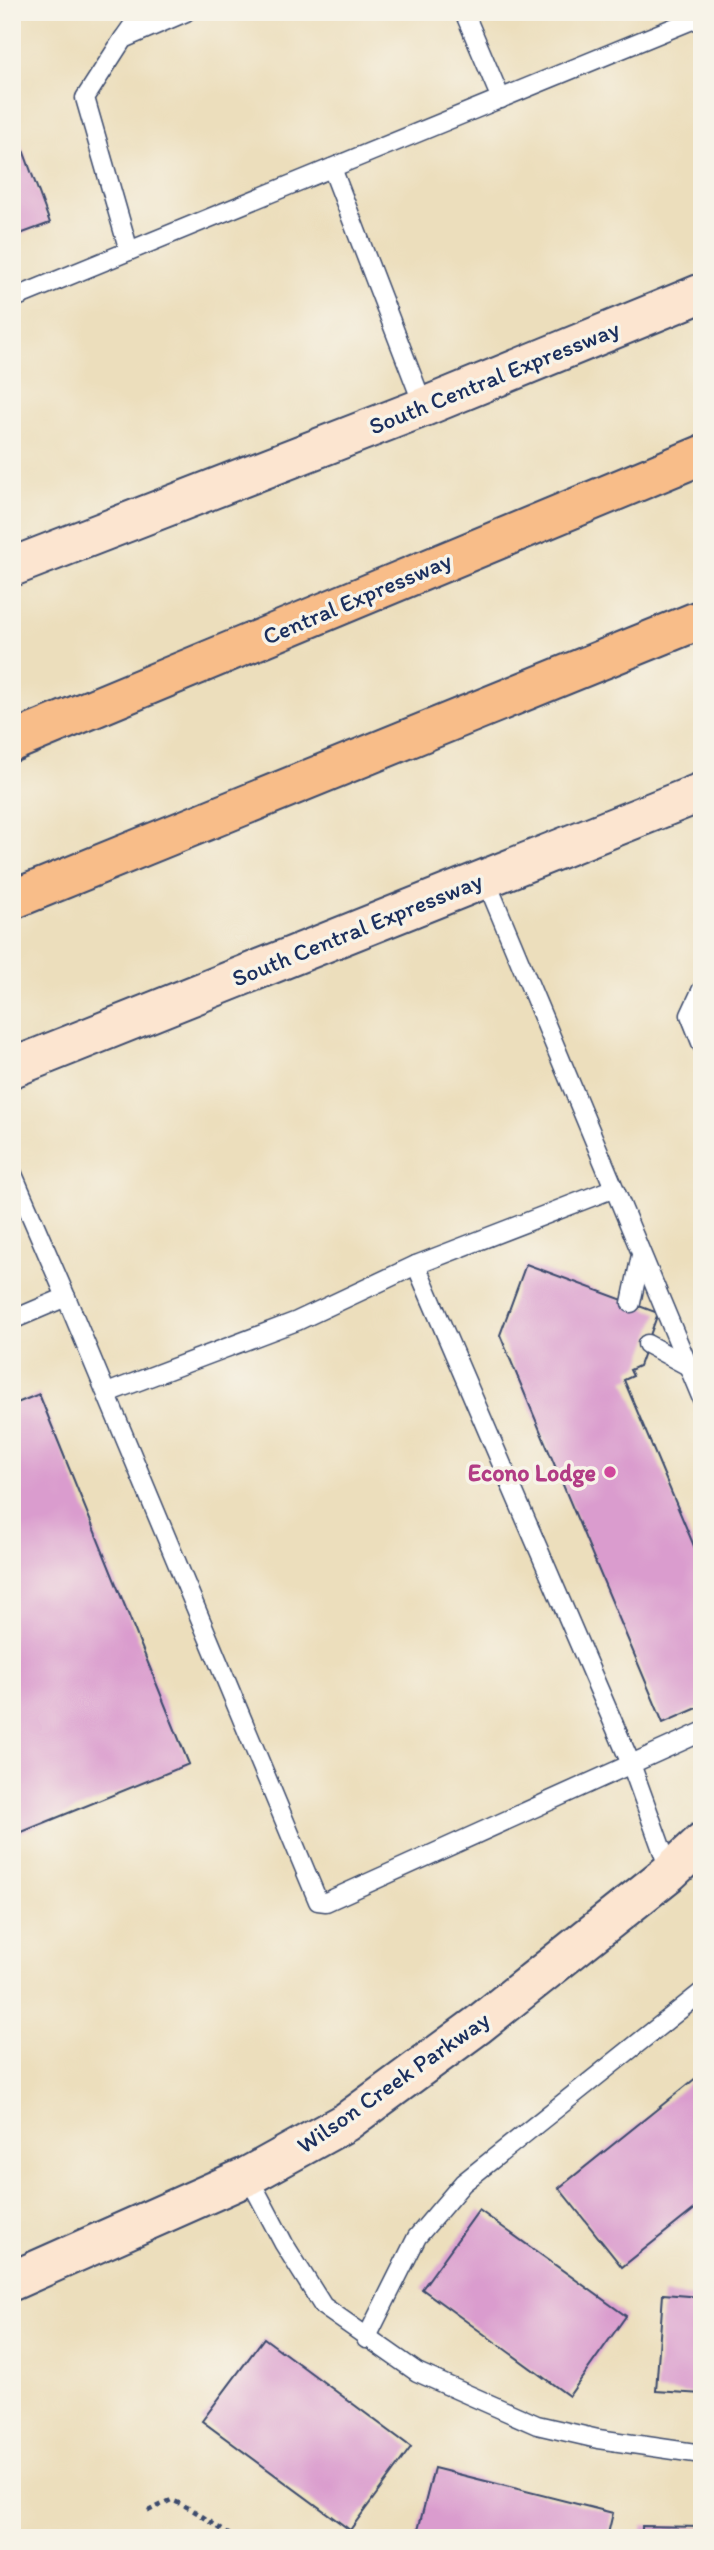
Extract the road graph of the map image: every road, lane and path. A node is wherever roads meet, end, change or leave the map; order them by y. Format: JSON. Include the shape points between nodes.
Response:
{"nodes":[{"id":1,"x":142,"y":12,"type":"edge"},
{"id":2,"x":186,"y":12,"type":"edge"},
{"id":3,"x":464,"y":12,"type":"edge"},
{"id":4,"x":702,"y":16,"type":"edge"},
{"id":5,"x":123,"y":39,"type":"junction"},
{"id":6,"x":501,"y":99,"type":"junction"},
{"id":7,"x":332,"y":168,"type":"junction"},
{"id":8,"x":129,"y":251,"type":"junction"},
{"id":9,"x":702,"y":293,"type":"edge"},
{"id":10,"x":12,"y":299,"type":"edge"},
{"id":11,"x":424,"y":407,"type":"junction"},
{"id":12,"x":702,"y":455,"type":"edge"},
{"id":13,"x":12,"y":567,"type":"edge"},
{"id":14,"x":702,"y":619,"type":"edge"},
{"id":15,"x":12,"y":742,"type":"edge"},
{"id":16,"x":702,"y":792,"type":"edge"},
{"id":17,"x":485,"y":878,"type":"junction"},
{"id":18,"x":12,"y":900,"type":"edge"},
{"id":19,"x":702,"y":989,"type":"edge"},
{"id":20,"x":702,"y":1045,"type":"edge"},
{"id":21,"x":12,"y":1068,"type":"edge"},
{"id":22,"x":12,"y":1172,"type":"edge"},
{"id":23,"x":612,"y":1189,"type":"junction"},
{"id":24,"x":640,"y":1255,"type":"junction"},
{"id":25,"x":416,"y":1265,"type":"junction"},
{"id":26,"x":66,"y":1297,"type":"junction"},
{"id":27,"x":631,"y":1303,"type":"dead end"},
{"id":28,"x":12,"y":1320,"type":"edge"},
{"id":29,"x":647,"y":1344,"type":"dead end"},
{"id":30,"x":688,"y":1366,"type":"junction"},
{"id":31,"x":107,"y":1393,"type":"junction"},
{"id":32,"x":702,"y":1399,"type":"edge"},
{"id":33,"x":702,"y":1732,"type":"edge"},
{"id":34,"x":631,"y":1764,"type":"junction"},
{"id":35,"x":702,"y":1842,"type":"edge"},
{"id":36,"x":686,"y":1870,"type":"edge"},
{"id":37,"x":702,"y":1992,"type":"edge"},
{"id":38,"x":248,"y":2176,"type":"junction"},
{"id":39,"x":12,"y":2281,"type":"edge"},
{"id":40,"x":366,"y":2339,"type":"junction"},
{"id":41,"x":702,"y":2454,"type":"edge"},
{"id":42,"x":148,"y":2511,"type":"dead end"},
{"id":43,"x":235,"y":2538,"type":"edge"}],
"edges":[{"from":1,"to":5,"type":"lane"},
{"from":2,"to":5,"type":"lane"},
{"from":3,"to":6,"type":"lane"},
{"from":4,"to":6,"type":"lane"},
{"from":5,"to":8,"type":"lane","via":[[85,99]]},
{"from":6,"to":7,"type":"lane"},
{"from":7,"to":8,"type":"lane"},
{"from":7,"to":11,"type":"lane"},
{"from":8,"to":10,"type":"lane"},
{"from":9,"to":11,"type":"main road","name":"South Central Expressway"},
{"from":11,"to":13,"type":"main road","name":"South Central Expressway"},
{"from":12,"to":15,"type":"highway","name":"Central Expressway"},
{"from":14,"to":18,"type":"highway"},
{"from":16,"to":17,"type":"main road","name":"South Central Expressway"},
{"from":17,"to":21,"type":"main road","name":"South Central Expressway"},
{"from":17,"to":23,"type":"lane"},
{"from":19,"to":20,"type":"lane","via":[[690,1015]]},
{"from":22,"to":26,"type":"lane"},
{"from":23,"to":24,"type":"lane"},
{"from":23,"to":25,"type":"lane"},
{"from":24,"to":27,"type":"lane"},
{"from":24,"to":30,"type":"lane"},
{"from":25,"to":31,"type":"lane","via":[[297,1321]]},
{"from":25,"to":34,"type":"lane"},
{"from":26,"to":28,"type":"lane"},
{"from":26,"to":31,"type":"lane"},
{"from":29,"to":30,"type":"lane"},
{"from":30,"to":32,"type":"lane"},
{"from":31,"to":34,"type":"lane","via":[[318,1901],[326,1902],[411,1866]]},
{"from":33,"to":34,"type":"lane"},
{"from":34,"to":36,"type":"lane"},
{"from":35,"to":36,"type":"main road","name":"Wilson Creek Parkway"},
{"from":36,"to":38,"type":"main road","name":"Wilson Creek Parkway","via":[[346,2122]]},
{"from":37,"to":40,"type":"lane","via":[[463,2183],[417,2237]]},
{"from":38,"to":39,"type":"main road","name":"Wilson Creek Parkway"},
{"from":38,"to":40,"type":"lane","via":[[323,2306]]},
{"from":40,"to":41,"type":"lane","via":[[418,2372],[537,2425]]},
{"from":42,"to":43,"type":"path","via":[[171,2500],[194,2508]]}]}
